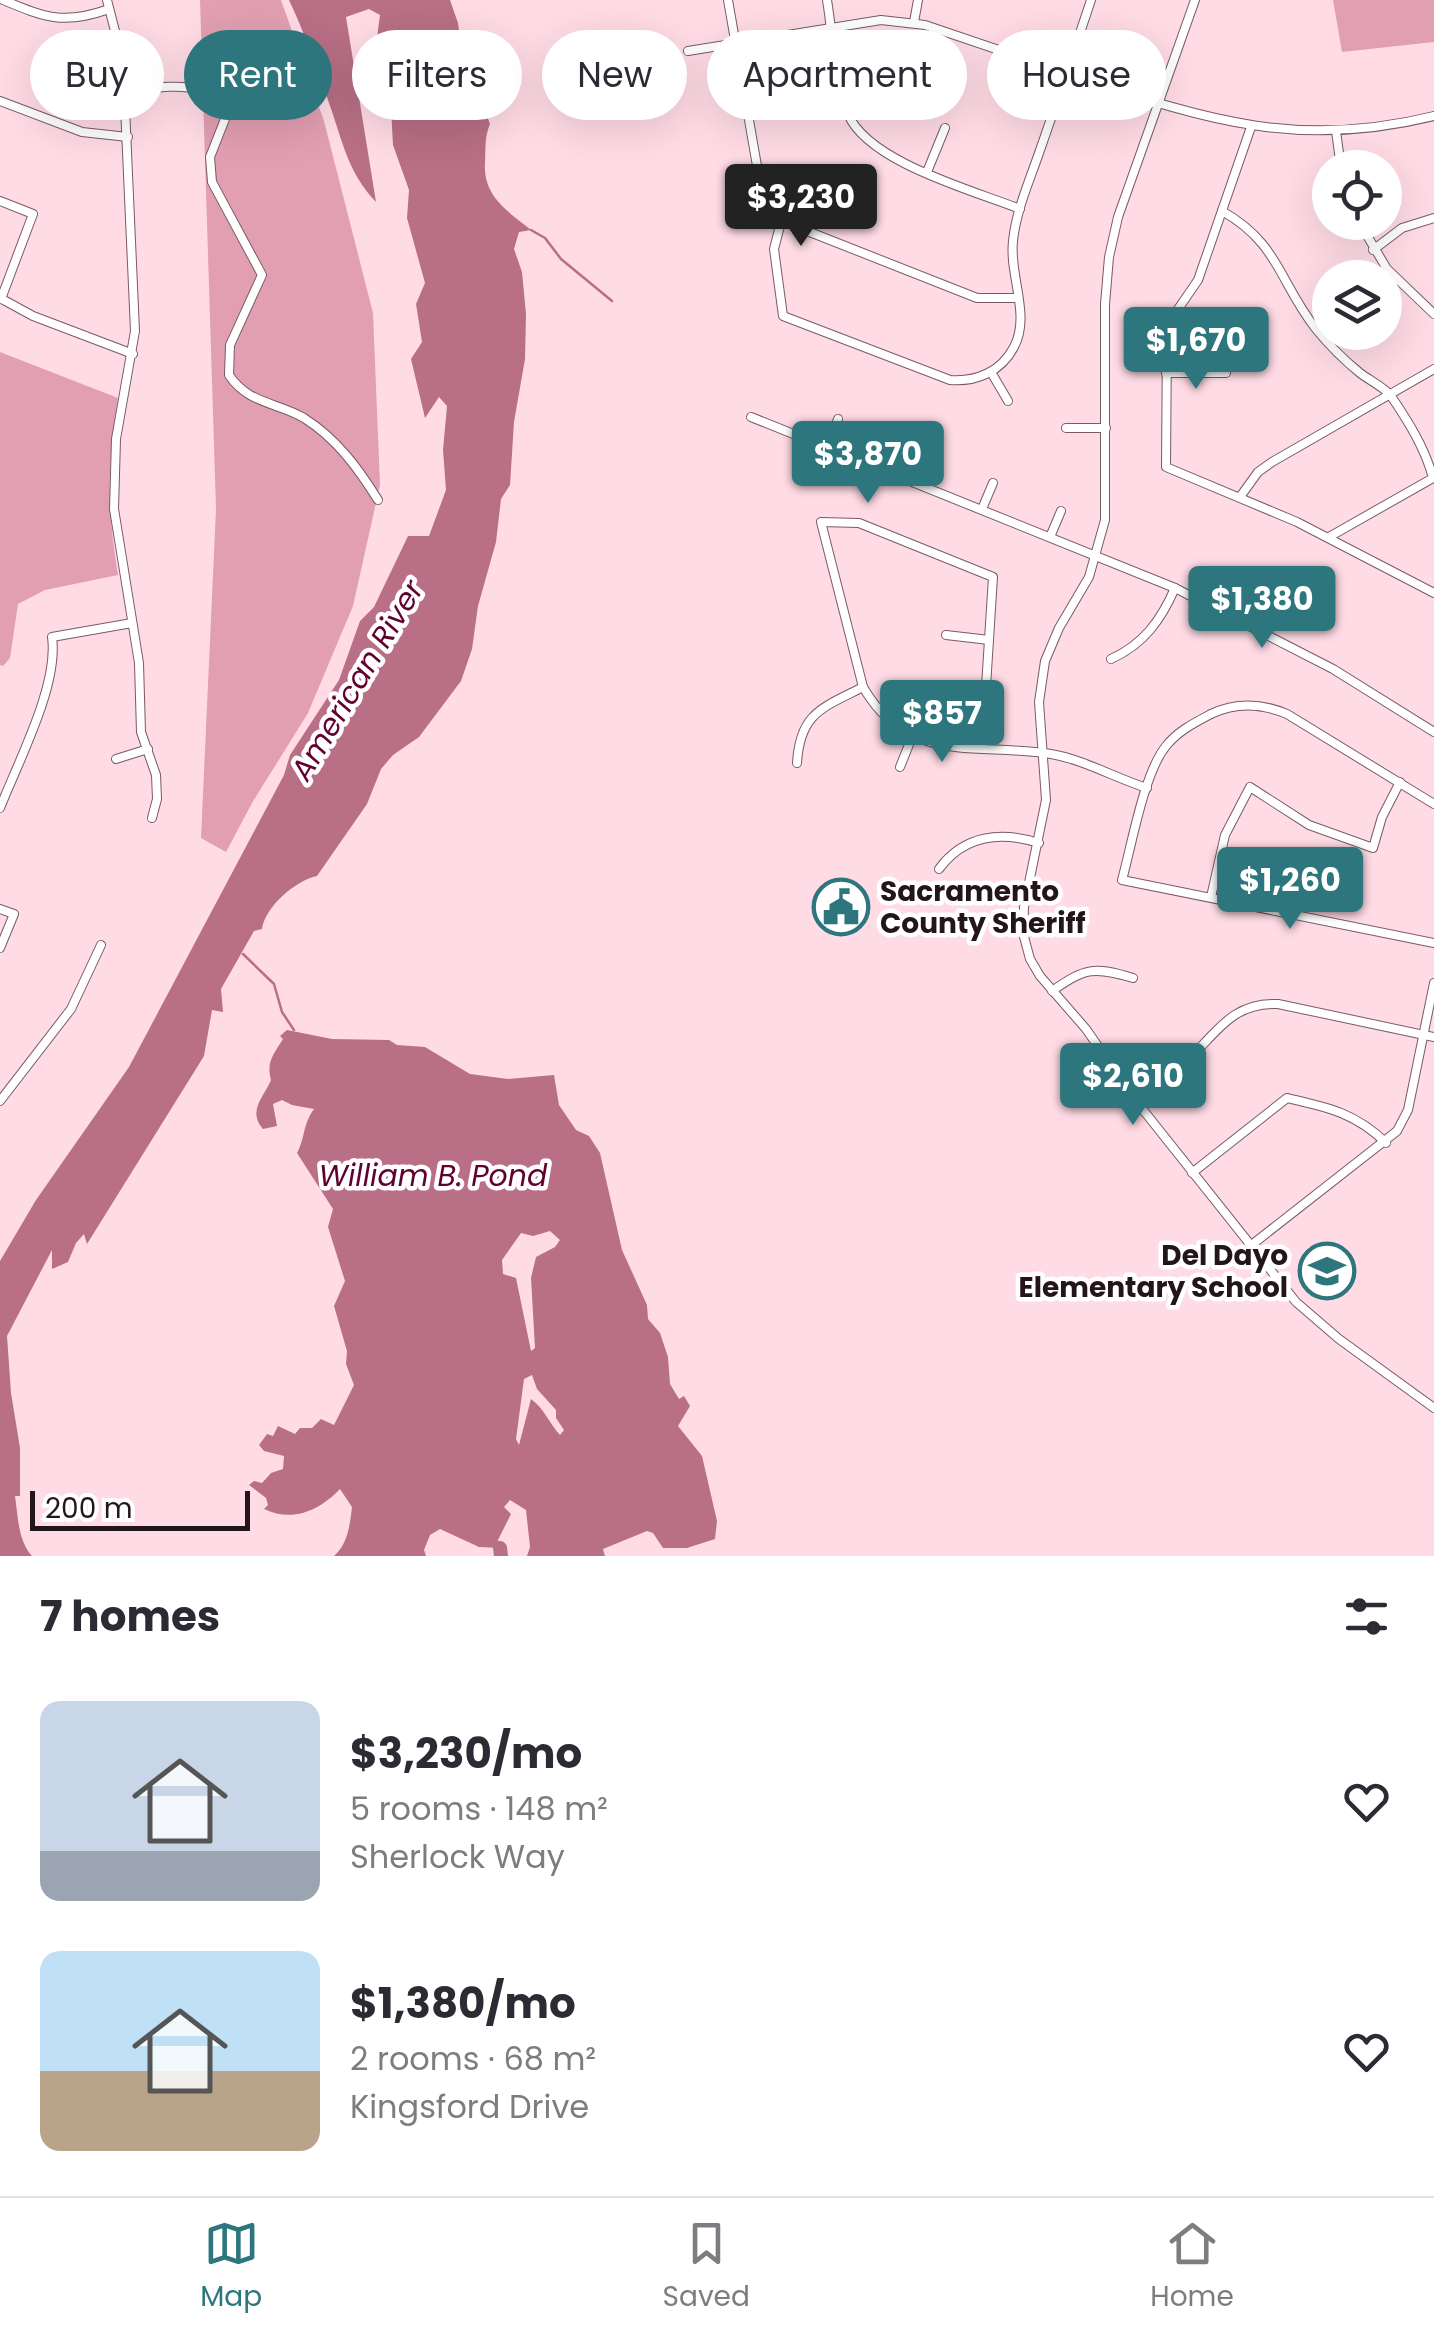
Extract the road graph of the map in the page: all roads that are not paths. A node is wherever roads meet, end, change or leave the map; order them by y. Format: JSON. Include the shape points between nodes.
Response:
{"nodes":[{"id":1,"x":3,"y":0,"type":"edge"},
{"id":2,"x":728,"y":0,"type":"edge"},
{"id":3,"x":827,"y":0,"type":"edge"},
{"id":4,"x":918,"y":0,"type":"edge"},
{"id":5,"x":1091,"y":0,"type":"edge"},
{"id":6,"x":1195,"y":0,"type":"edge"},
{"id":7,"x":108,"y":4,"type":"edge"},
{"id":8,"x":914,"y":22,"type":"junction"},
{"id":9,"x":831,"y":28,"type":"junction"},
{"id":10,"x":116,"y":30,"type":"edge"},
{"id":11,"x":733,"y":30,"type":"edge"},
{"id":12,"x":819,"y":30,"type":"edge"},
{"id":13,"x":1081,"y":30,"type":"edge"},
{"id":14,"x":987,"y":46,"type":"edge"},
{"id":15,"x":707,"y":48,"type":"edge"},
{"id":16,"x":688,"y":51,"type":"dead end"},
{"id":17,"x":1166,"y":82,"type":"edge"},
{"id":18,"x":164,"y":90,"type":"edge"},
{"id":19,"x":0,"y":101,"type":"edge"},
{"id":20,"x":1166,"y":106,"type":"edge"},
{"id":21,"x":1434,"y":116,"type":"edge"},
{"id":22,"x":127,"y":120,"type":"edge"},
{"id":23,"x":749,"y":120,"type":"edge"},
{"id":24,"x":1050,"y":120,"type":"edge"},
{"id":25,"x":1152,"y":120,"type":"edge"},
{"id":26,"x":1251,"y":127,"type":"junction"},
{"id":27,"x":945,"y":128,"type":"dead end"},
{"id":28,"x":1336,"y":131,"type":"junction"},
{"id":29,"x":128,"y":137,"type":"junction"},
{"id":30,"x":1339,"y":150,"type":"edge"},
{"id":31,"x":927,"y":172,"type":"junction"},
{"id":32,"x":0,"y":201,"type":"edge"},
{"id":33,"x":1020,"y":209,"type":"junction"},
{"id":34,"x":1222,"y":211,"type":"junction"},
{"id":35,"x":782,"y":218,"type":"junction"},
{"id":36,"x":1434,"y":218,"type":"edge"},
{"id":37,"x":1368,"y":240,"type":"edge"},
{"id":38,"x":1374,"y":250,"type":"junction"},
{"id":39,"x":1017,"y":298,"type":"junction"},
{"id":40,"x":1,"y":299,"type":"edge"},
{"id":41,"x":1434,"y":314,"type":"edge"},
{"id":42,"x":133,"y":354,"type":"junction"},
{"id":43,"x":1434,"y":369,"type":"edge"},
{"id":44,"x":991,"y":372,"type":"junction"},
{"id":45,"x":1166,"y":373,"type":"junction"},
{"id":46,"x":1226,"y":373,"type":"dead end"},
{"id":47,"x":1390,"y":394,"type":"junction"},
{"id":48,"x":1008,"y":402,"type":"dead end"},
{"id":49,"x":751,"y":417,"type":"dead end"},
{"id":50,"x":838,"y":420,"type":"dead end"},
{"id":51,"x":1066,"y":428,"type":"dead end"},
{"id":52,"x":1106,"y":428,"type":"junction"},
{"id":53,"x":826,"y":447,"type":"junction"},
{"id":54,"x":916,"y":452,"type":"dead end"},
{"id":55,"x":905,"y":478,"type":"junction"},
{"id":56,"x":992,"y":483,"type":"dead end"},
{"id":57,"x":1240,"y":497,"type":"junction"},
{"id":58,"x":378,"y":500,"type":"dead end"},
{"id":59,"x":982,"y":509,"type":"junction"},
{"id":60,"x":1062,"y":511,"type":"dead end"},
{"id":61,"x":1050,"y":537,"type":"junction"},
{"id":62,"x":1329,"y":537,"type":"junction"},
{"id":63,"x":1097,"y":556,"type":"junction"},
{"id":64,"x":1175,"y":588,"type":"junction"},
{"id":65,"x":1434,"y":593,"type":"edge"},
{"id":66,"x":132,"y":623,"type":"junction"},
{"id":67,"x":946,"y":636,"type":"dead end"},
{"id":68,"x":989,"y":640,"type":"junction"},
{"id":69,"x":1111,"y":659,"type":"dead end"},
{"id":70,"x":863,"y":687,"type":"junction"},
{"id":71,"x":1434,"y":732,"type":"edge"},
{"id":72,"x":912,"y":737,"type":"junction"},
{"id":73,"x":148,"y":749,"type":"junction"},
{"id":74,"x":982,"y":749,"type":"junction"},
{"id":75,"x":1045,"y":753,"type":"junction"},
{"id":76,"x":116,"y":758,"type":"dead end"},
{"id":77,"x":797,"y":763,"type":"dead end"},
{"id":78,"x":900,"y":767,"type":"dead end"},
{"id":79,"x":1400,"y":782,"type":"junction"},
{"id":80,"x":1147,"y":788,"type":"junction"},
{"id":81,"x":1434,"y":804,"type":"edge"},
{"id":82,"x":0,"y":808,"type":"edge"},
{"id":83,"x":152,"y":818,"type":"dead end"},
{"id":84,"x":1039,"y":843,"type":"junction"},
{"id":85,"x":939,"y":869,"type":"dead end"},
{"id":86,"x":1211,"y":897,"type":"junction"},
{"id":87,"x":0,"y":909,"type":"edge"},
{"id":88,"x":1434,"y":943,"type":"edge"},
{"id":89,"x":101,"y":945,"type":"dead end"},
{"id":90,"x":0,"y":948,"type":"edge"},
{"id":91,"x":1133,"y":978,"type":"dead end"},
{"id":92,"x":1434,"y":983,"type":"edge"},
{"id":93,"x":1052,"y":991,"type":"junction"},
{"id":94,"x":1424,"y":1034,"type":"junction"},
{"id":95,"x":1434,"y":1037,"type":"edge"},
{"id":96,"x":0,"y":1101,"type":"edge"},
{"id":97,"x":1136,"y":1101,"type":"junction"},
{"id":98,"x":1386,"y":1142,"type":"junction"},
{"id":99,"x":1192,"y":1173,"type":"junction"},
{"id":100,"x":1249,"y":1247,"type":"junction"},
{"id":101,"x":1434,"y":1408,"type":"edge"}],
"edges":[{"from":1,"to":7,"type":"street","via":[[60,20]]},
{"from":2,"to":11,"type":"street"},
{"from":3,"to":9,"type":"street"},
{"from":4,"to":8,"type":"street"},
{"from":5,"to":13,"type":"street"},
{"from":6,"to":17,"type":"street"},
{"from":7,"to":10,"type":"street"},
{"from":8,"to":9,"type":"street"},
{"from":8,"to":14,"type":"street"},
{"from":9,"to":12,"type":"street"},
{"from":9,"to":31,"type":"street","via":[[844,102],[858,132],[884,154]]},
{"from":15,"to":16,"type":"street"},
{"from":18,"to":58,"type":"street","via":[[191,88],[218,100],[225,119],[210,157],[212,182],[262,275],[230,345],[230,375],[250,397],[302,418],[346,452]]},
{"from":19,"to":29,"type":"street","via":[[82,132]]},
{"from":20,"to":26,"type":"street"},
{"from":21,"to":28,"type":"street"},
{"from":22,"to":29,"type":"street"},
{"from":23,"to":35,"type":"street","via":[[760,183]]},
{"from":24,"to":33,"type":"street"},
{"from":25,"to":52,"type":"street","via":[[1109,257]]},
{"from":26,"to":28,"type":"street"},
{"from":26,"to":34,"type":"street"},
{"from":27,"to":31,"type":"street"},
{"from":28,"to":30,"type":"street"},
{"from":29,"to":42,"type":"street"},
{"from":31,"to":33,"type":"street"},
{"from":32,"to":40,"type":"street","via":[[33,214]]},
{"from":33,"to":39,"type":"street","via":[[1012,255]]},
{"from":34,"to":45,"type":"street","via":[[1198,280],[1170,325]]},
{"from":34,"to":47,"type":"street","via":[[1264,242],[1330,346]]},
{"from":35,"to":39,"type":"street","via":[[977,298]]},
{"from":35,"to":44,"type":"street","via":[[774,259],[783,316],[950,380]]},
{"from":36,"to":38,"type":"street","via":[[1402,228]]},
{"from":37,"to":38,"type":"street"},
{"from":38,"to":41,"type":"street"},
{"from":39,"to":44,"type":"street","via":[[1017,340]]},
{"from":40,"to":42,"type":"street"},
{"from":42,"to":66,"type":"street","via":[[114,486]]},
{"from":43,"to":47,"type":"street"},
{"from":44,"to":48,"type":"street"},
{"from":45,"to":46,"type":"street"},
{"from":45,"to":57,"type":"street","via":[[1166,467]]},
{"from":47,"to":57,"type":"street","via":[[1272,462]]},
{"from":47,"to":62,"type":"street","via":[[1433,478]]},
{"from":49,"to":53,"type":"street"},
{"from":50,"to":53,"type":"street"},
{"from":51,"to":52,"type":"street"},
{"from":52,"to":63,"type":"street","via":[[1107,501]]},
{"from":53,"to":55,"type":"street"},
{"from":54,"to":55,"type":"street"},
{"from":55,"to":59,"type":"street"},
{"from":56,"to":59,"type":"street"},
{"from":57,"to":62,"type":"street"},
{"from":59,"to":61,"type":"street"},
{"from":60,"to":61,"type":"street"},
{"from":61,"to":63,"type":"street"},
{"from":62,"to":65,"type":"street"},
{"from":63,"to":64,"type":"street"},
{"from":63,"to":75,"type":"street","via":[[1045,661],[1039,702]]},
{"from":64,"to":69,"type":"street","via":[[1150,631]]},
{"from":64,"to":71,"type":"street","via":[[1290,646]]},
{"from":66,"to":73,"type":"street"},
{"from":66,"to":82,"type":"street","via":[[52,638],[49,683]]},
{"from":67,"to":68,"type":"street"},
{"from":68,"to":70,"type":"street","via":[[993,577],[859,523],[820,522]]},
{"from":68,"to":74,"type":"street"},
{"from":70,"to":72,"type":"street","via":[[874,707]]},
{"from":70,"to":77,"type":"street","via":[[809,718],[800,732]]},
{"from":72,"to":74,"type":"street"},
{"from":72,"to":78,"type":"street"},
{"from":73,"to":76,"type":"street"},
{"from":73,"to":83,"type":"street","via":[[157,788]]},
{"from":74,"to":75,"type":"street"},
{"from":75,"to":80,"type":"street"},
{"from":75,"to":84,"type":"street"},
{"from":79,"to":80,"type":"street","via":[[1287,714],[1243,705],[1215,712],[1175,736],[1154,764]]},
{"from":79,"to":81,"type":"street"},
{"from":79,"to":86,"type":"street","via":[[1373,848],[1308,825],[1250,787],[1225,835]]},
{"from":80,"to":86,"type":"street","via":[[1122,880]]},
{"from":84,"to":85,"type":"street","via":[[1010,835],[984,838]]},
{"from":84,"to":93,"type":"street","via":[[1024,933],[1033,965]]},
{"from":86,"to":88,"type":"street"},
{"from":87,"to":90,"type":"street","via":[[14,914]]},
{"from":89,"to":96,"type":"street","via":[[71,1009]]},
{"from":91,"to":93,"type":"street","via":[[1092,970]]},
{"from":92,"to":94,"type":"street"},
{"from":93,"to":97,"type":"street"},
{"from":94,"to":95,"type":"street"},
{"from":94,"to":97,"type":"street","via":[[1278,1004],[1248,1007]]},
{"from":94,"to":98,"type":"street","via":[[1406,1116]]},
{"from":97,"to":99,"type":"street"},
{"from":98,"to":99,"type":"street","via":[[1346,1112],[1287,1098]]},
{"from":98,"to":100,"type":"street"},
{"from":99,"to":100,"type":"street"},
{"from":100,"to":101,"type":"street","via":[[1317,1322]]}]}
